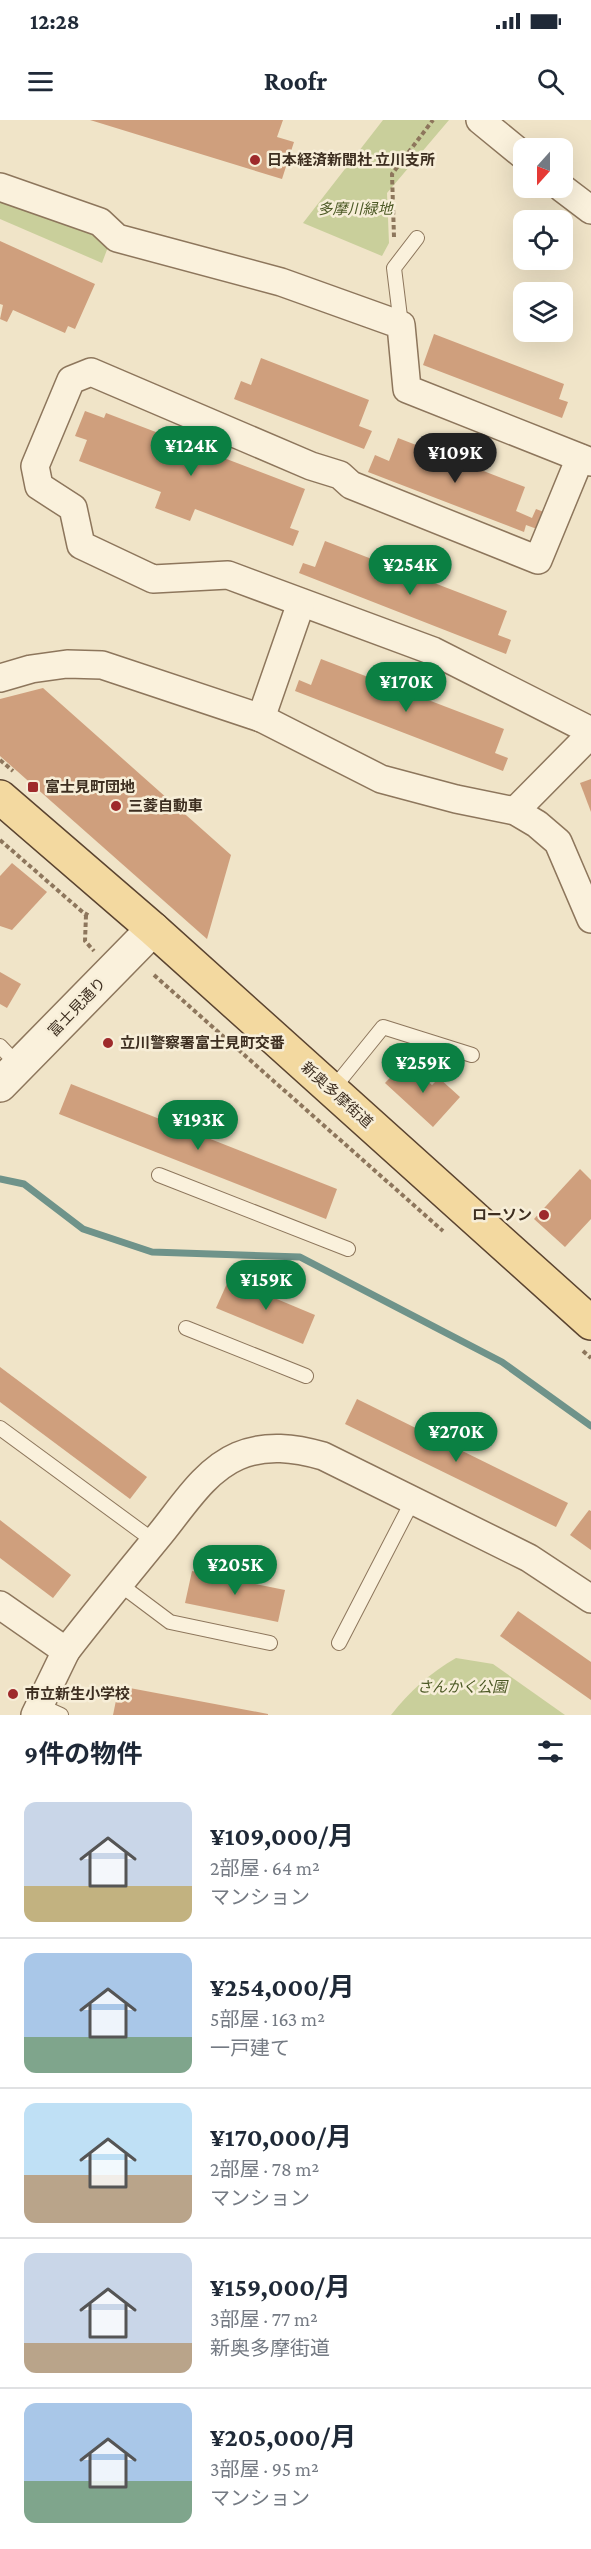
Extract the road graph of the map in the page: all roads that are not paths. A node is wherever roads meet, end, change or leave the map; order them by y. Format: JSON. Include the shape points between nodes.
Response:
{"nodes":[{"id":1,"x":480,"y":120,"type":"edge"},
{"id":2,"x":513,"y":147,"type":"edge"},
{"id":3,"x":0,"y":187,"type":"edge"},
{"id":4,"x":573,"y":197,"type":"edge"},
{"id":5,"x":591,"y":210,"type":"edge"},
{"id":6,"x":417,"y":238,"type":"dead end"},
{"id":7,"x":401,"y":325,"type":"junction"},
{"id":8,"x":586,"y":460,"type":"edge"},
{"id":9,"x":301,"y":603,"type":"junction"},
{"id":10,"x":0,"y":678,"type":"edge"},
{"id":11,"x":261,"y":718,"type":"junction"},
{"id":12,"x":591,"y":732,"type":"edge"},
{"id":13,"x":0,"y":797,"type":"edge"},
{"id":14,"x":515,"y":811,"type":"junction"},
{"id":15,"x":591,"y":919,"type":"edge"},
{"id":16,"x":153,"y":929,"type":"junction"},
{"id":17,"x":472,"y":1055,"type":"dead end"},
{"id":18,"x":6,"y":1066,"type":"edge"},
{"id":19,"x":332,"y":1090,"type":"junction"},
{"id":20,"x":159,"y":1175,"type":"dead end"},
{"id":21,"x":348,"y":1249,"type":"dead end"},
{"id":22,"x":186,"y":1328,"type":"dead end"},
{"id":23,"x":586,"y":1337,"type":"edge"},
{"id":24,"x":306,"y":1376,"type":"dead end"},
{"id":25,"x":0,"y":1428,"type":"edge"},
{"id":26,"x":413,"y":1500,"type":"junction"},
{"id":27,"x":154,"y":1541,"type":"junction"},
{"id":28,"x":118,"y":1583,"type":"junction"},
{"id":29,"x":591,"y":1599,"type":"edge"},
{"id":30,"x":0,"y":1605,"type":"edge"},
{"id":31,"x":270,"y":1643,"type":"dead end"},
{"id":32,"x":339,"y":1643,"type":"dead end"},
{"id":33,"x":66,"y":1651,"type":"junction"},
{"id":34,"x":45,"y":1712,"type":"edge"}],
"edges":[{"from":1,"to":2,"type":"street"},
{"from":3,"to":7,"type":"street","via":[[100,222],[117,238],[281,282]]},
{"from":4,"to":5,"type":"street"},
{"from":6,"to":7,"type":"lane","via":[[394,268]]},
{"from":7,"to":8,"type":"street","via":[[407,389]]},
{"from":8,"to":9,"type":"street","via":[[538,560],[351,485],[340,475],[91,372],[71,380],[35,466],[39,486],[73,508],[81,545],[153,579],[228,575]]},
{"from":9,"to":11,"type":"street"},
{"from":9,"to":12,"type":"street","via":[[433,651]]},
{"from":10,"to":11,"type":"street","via":[[67,664],[102,665]]},
{"from":11,"to":14,"type":"street","via":[[381,778]]},
{"from":12,"to":14,"type":"street"},
{"from":13,"to":16,"type":"main road","name":"新奥多摩街道"},
{"from":14,"to":15,"type":"street","via":[[558,842]]},
{"from":16,"to":18,"type":"street","name":"富士見通り"},
{"from":16,"to":19,"type":"main road","name":"新奥多摩街道"},
{"from":17,"to":19,"type":"lane","via":[[383,1027]]},
{"from":19,"to":23,"type":"main road","name":"新奥多摩街道"},
{"from":20,"to":21,"type":"lane"},
{"from":22,"to":24,"type":"lane"},
{"from":25,"to":27,"type":"lane"},
{"from":26,"to":27,"type":"street","via":[[323,1456],[297,1449],[266,1449],[238,1456],[214,1469]]},
{"from":26,"to":29,"type":"street","via":[[529,1557]]},
{"from":26,"to":32,"type":"lane"},
{"from":27,"to":28,"type":"street"},
{"from":28,"to":31,"type":"lane","via":[[170,1623]]},
{"from":28,"to":33,"type":"street"},
{"from":30,"to":33,"type":"street"},
{"from":33,"to":34,"type":"street"}]}
